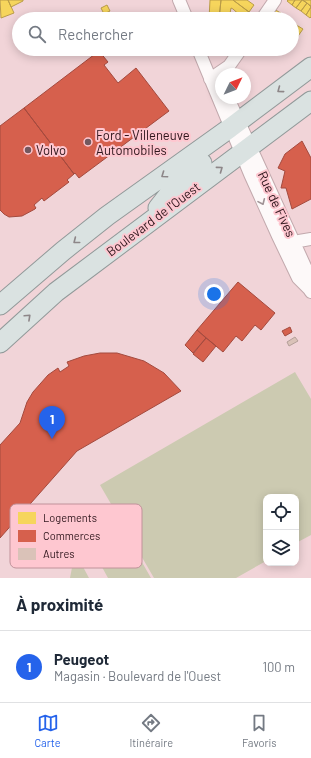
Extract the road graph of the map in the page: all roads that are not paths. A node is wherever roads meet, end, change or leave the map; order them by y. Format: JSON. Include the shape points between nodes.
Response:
{"nodes":[{"id":1,"x":274,"y":0,"type":"edge"},
{"id":2,"x":180,"y":1,"type":"edge"},
{"id":3,"x":185,"y":12,"type":"edge"},
{"id":4,"x":266,"y":12,"type":"edge"},
{"id":5,"x":202,"y":56,"type":"edge"},
{"id":6,"x":208,"y":56,"type":"edge"},
{"id":7,"x":236,"y":56,"type":"edge"},
{"id":8,"x":311,"y":67,"type":"edge"},
{"id":9,"x":227,"y":68,"type":"edge"},
{"id":10,"x":215,"y":76,"type":"edge"},
{"id":11,"x":215,"y":77,"type":"edge"},
{"id":12,"x":311,"y":101,"type":"edge"},
{"id":13,"x":226,"y":104,"type":"edge"},
{"id":14,"x":230,"y":104,"type":"edge"},
{"id":15,"x":239,"y":137,"type":"junction"},
{"id":16,"x":311,"y":239,"type":"edge"},
{"id":17,"x":294,"y":242,"type":"junction"},
{"id":18,"x":283,"y":247,"type":"junction"},
{"id":19,"x":310,"y":290,"type":"edge"},
{"id":20,"x":0,"y":305,"type":"edge"},
{"id":21,"x":0,"y":343,"type":"edge"}],
"edges":[{"from":1,"to":4,"type":"street"},
{"from":2,"to":3,"type":"street"},
{"from":5,"to":11,"type":"street"},
{"from":6,"to":10,"type":"street"},
{"from":7,"to":9,"type":"street"},
{"from":8,"to":15,"type":"main road","one_way":true},
{"from":12,"to":15,"type":"main road"},
{"from":13,"to":15,"type":"street"},
{"from":14,"to":15,"type":"street"},
{"from":15,"to":17,"type":"street","name":"Rue de Fives"},
{"from":15,"to":18,"type":"street","name":"Rue de Fives","one_way":true,"via":[[250,174]]},
{"from":15,"to":20,"type":"main road","one_way":true,"via":[[107,216]]},
{"from":21,"to":15,"type":"main road","name":"Boulevard de l'Ouest","one_way":true,"via":[[56,292],[147,224],[177,184]]},
{"from":16,"to":17,"type":"street"},
{"from":17,"to":18,"type":"street"},
{"from":17,"to":19,"type":"street","name":"Rue de Fives","via":[[308,273]]},
{"from":18,"to":19,"type":"street","name":"Rue de Fives","via":[[298,278]]}]}
